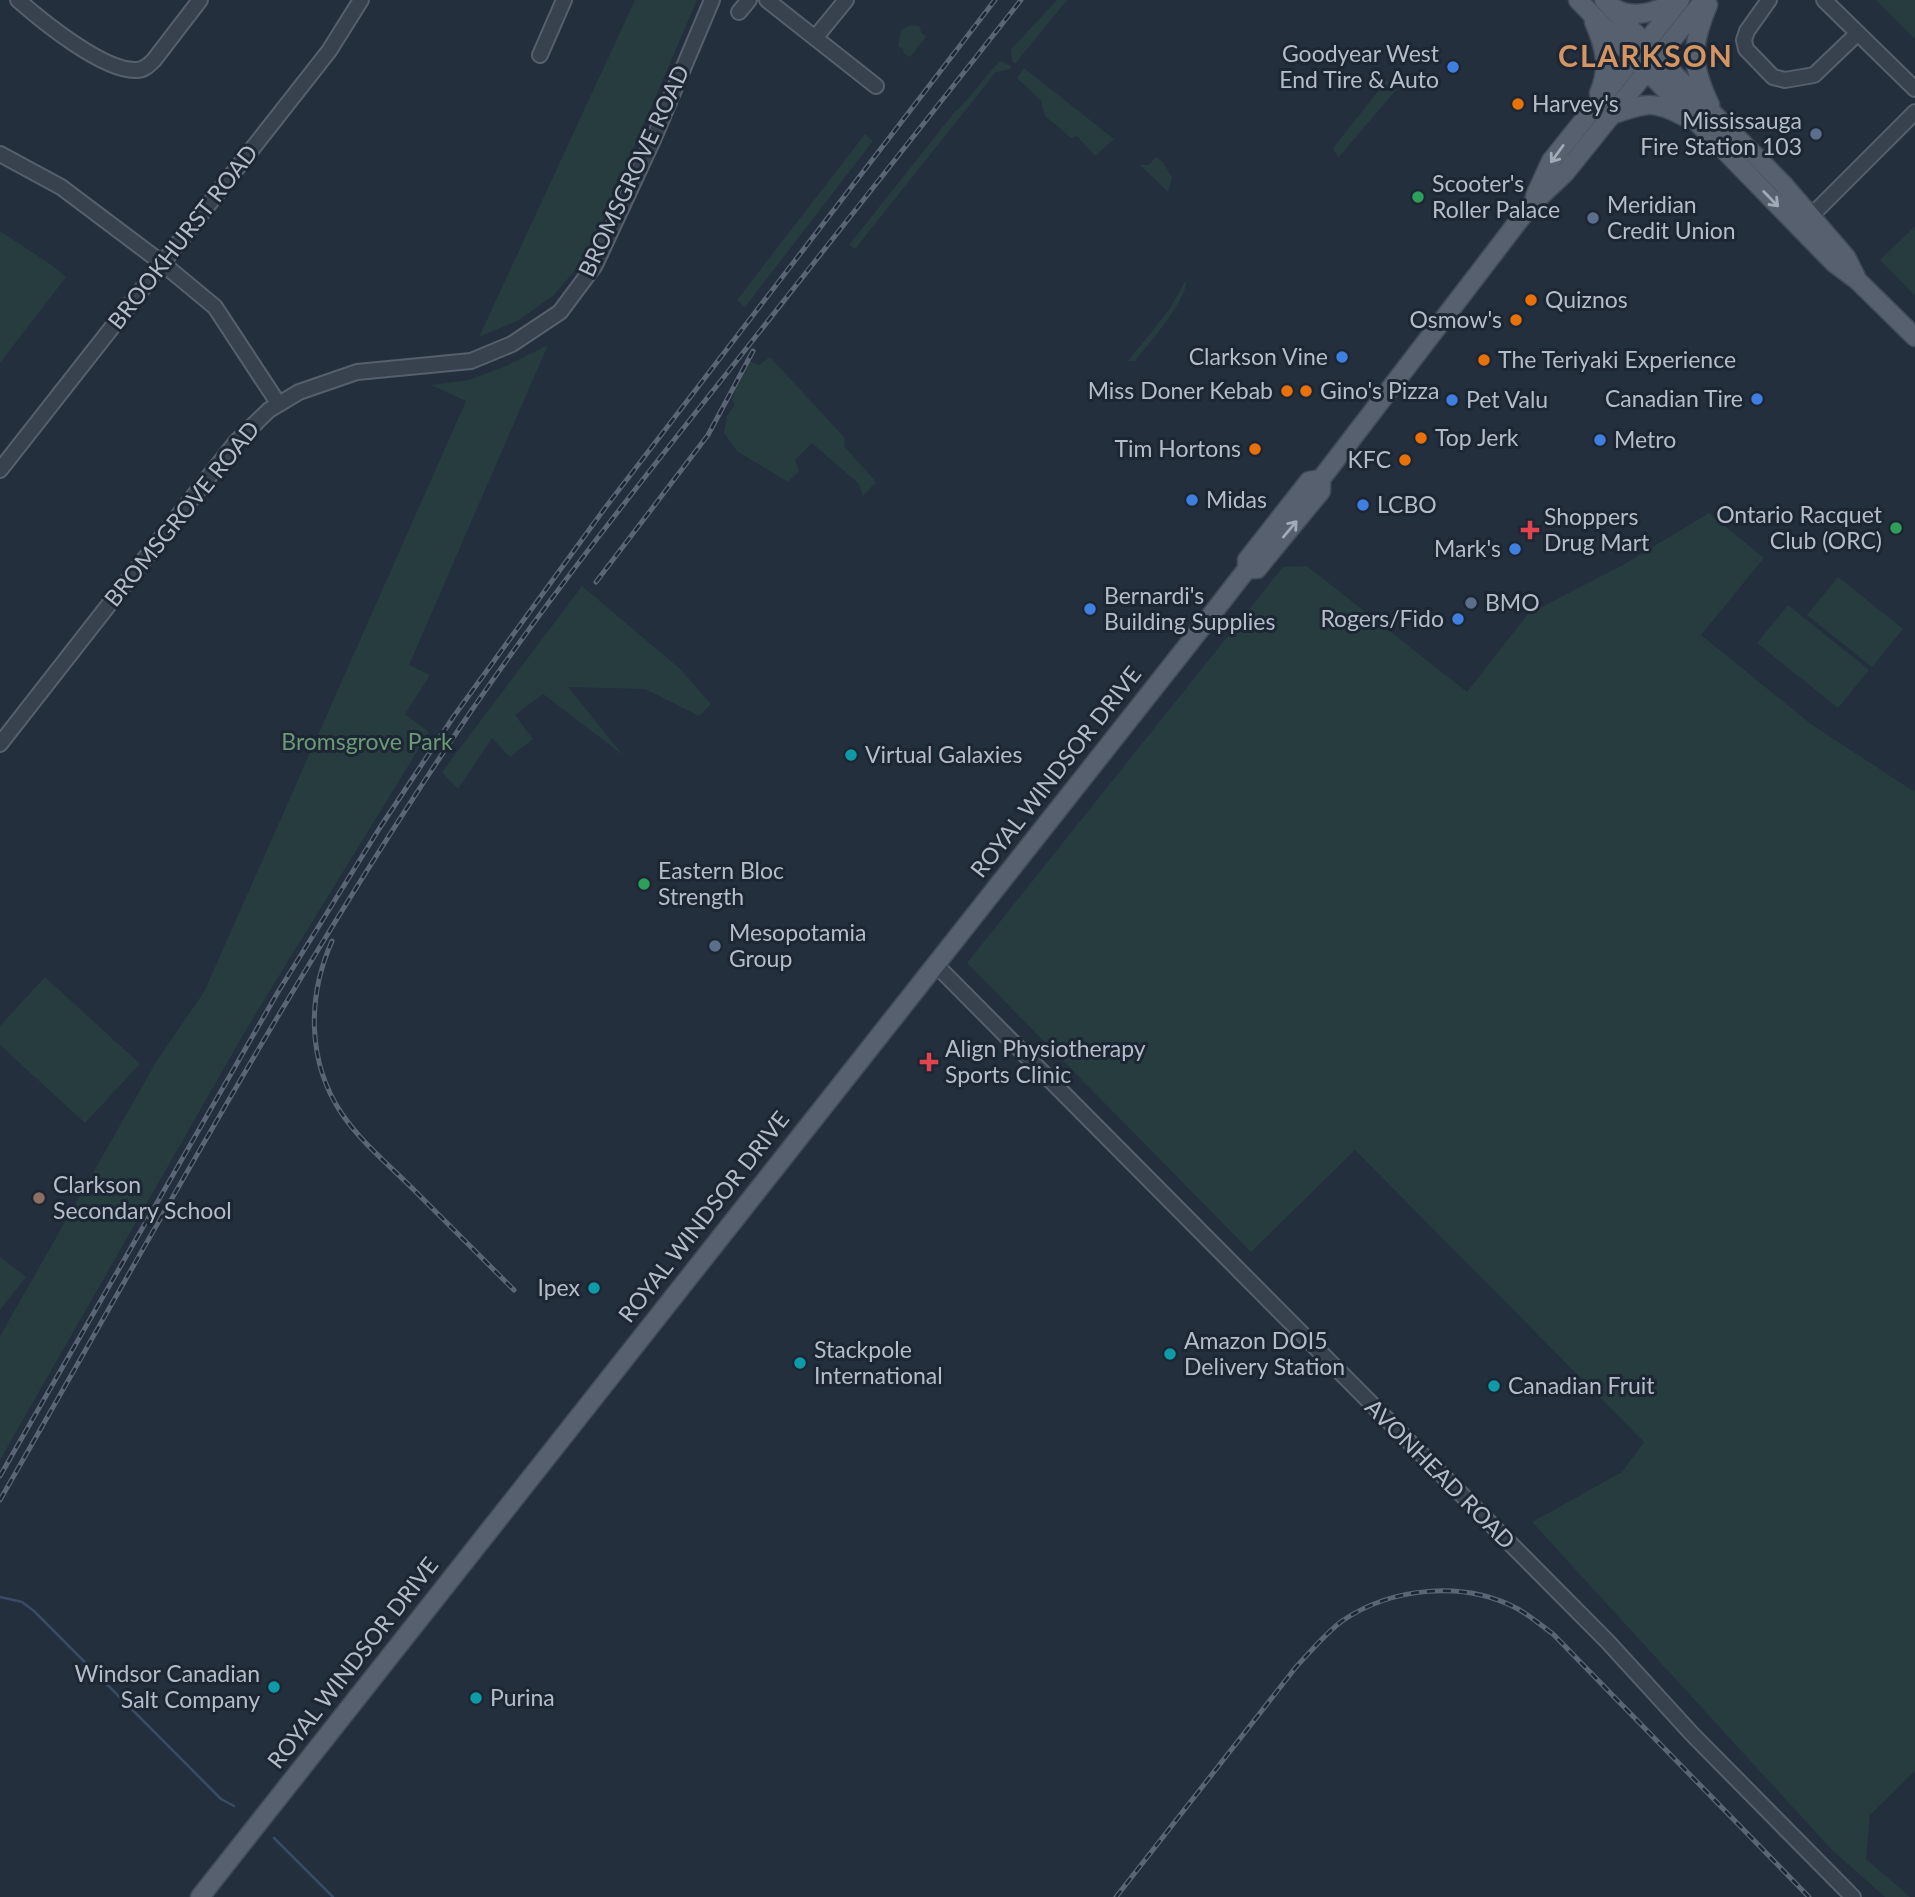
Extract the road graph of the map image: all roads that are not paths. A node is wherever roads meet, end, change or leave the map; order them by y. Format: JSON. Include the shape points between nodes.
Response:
{"nodes":[{"id":1,"x":18,"y":0,"type":"edge"},
{"id":2,"x":200,"y":0,"type":"edge"},
{"id":3,"x":361,"y":0,"type":"edge"},
{"id":4,"x":564,"y":0,"type":"edge"},
{"id":5,"x":712,"y":0,"type":"edge"},
{"id":6,"x":749,"y":0,"type":"edge"},
{"id":7,"x":767,"y":0,"type":"edge"},
{"id":8,"x":846,"y":0,"type":"edge"},
{"id":9,"x":1680,"y":0,"type":"edge"},
{"id":10,"x":1704,"y":0,"type":"edge"},
{"id":11,"x":1710,"y":0,"type":"edge"},
{"id":12,"x":1769,"y":0,"type":"edge"},
{"id":13,"x":1824,"y":0,"type":"edge"},
{"id":14,"x":1606,"y":2,"type":"edge"},
{"id":15,"x":1584,"y":6,"type":"edge"},
{"id":16,"x":739,"y":12,"type":"dead end"},
{"id":17,"x":1858,"y":33,"type":"junction"},
{"id":18,"x":815,"y":38,"type":"junction"},
{"id":19,"x":1640,"y":50,"type":"junction"},
{"id":20,"x":540,"y":55,"type":"dead end"},
{"id":21,"x":1653,"y":64,"type":"junction"},
{"id":22,"x":876,"y":86,"type":"dead end"},
{"id":23,"x":1915,"y":89,"type":"edge"},
{"id":24,"x":1592,"y":107,"type":"junction"},
{"id":25,"x":1915,"y":112,"type":"edge"},
{"id":26,"x":1611,"y":115,"type":"junction"},
{"id":27,"x":1714,"y":115,"type":"junction"},
{"id":28,"x":1696,"y":123,"type":"junction"},
{"id":29,"x":0,"y":154,"type":"edge"},
{"id":30,"x":1530,"y":206,"type":"junction"},
{"id":31,"x":1805,"y":222,"type":"junction"},
{"id":32,"x":162,"y":263,"type":"junction"},
{"id":33,"x":1915,"y":337,"type":"edge"},
{"id":34,"x":278,"y":403,"type":"junction"},
{"id":35,"x":0,"y":470,"type":"edge"},
{"id":36,"x":0,"y":744,"type":"edge"},
{"id":37,"x":935,"y":964,"type":"junction"},
{"id":38,"x":200,"y":1897,"type":"edge"},
{"id":39,"x":1853,"y":1897,"type":"edge"}],
"edges":[{"from":1,"to":2,"type":"street","via":[[73,43],[114,66],[136,70],[154,60]]},
{"from":3,"to":32,"type":"street","name":"BROOKHURST ROAD","via":[[329,51]]},
{"from":4,"to":20,"type":"street"},
{"from":5,"to":34,"type":"street","name":"BROMSGROVE ROAD","via":[[595,265],[560,312],[512,344],[471,360],[357,373]]},
{"from":6,"to":16,"type":"street"},
{"from":7,"to":18,"type":"street"},
{"from":8,"to":18,"type":"street"},
{"from":9,"to":14,"type":"main road","via":[[1646,14],[1622,12]]},
{"from":9,"to":19,"type":"main road","name":"ROYAL WINDSOR DRIVE"},
{"from":10,"to":21,"type":"main road","name":"ROYAL WINDSOR DRIVE"},
{"from":11,"to":27,"type":"main road","via":[[1694,51],[1697,77]]},
{"from":12,"to":17,"type":"street","via":[[1744,40],[1749,52],[1776,79],[1814,75]]},
{"from":13,"to":17,"type":"street"},
{"from":14,"to":19,"type":"main road"},
{"from":15,"to":19,"type":"main road"},
{"from":15,"to":24,"type":"main road","via":[[1605,53],[1605,75]]},
{"from":17,"to":23,"type":"street"},
{"from":18,"to":22,"type":"street"},
{"from":19,"to":21,"type":"main road"},
{"from":19,"to":24,"type":"main road","name":"ROYAL WINDSOR DRIVE"},
{"from":21,"to":26,"type":"main road","name":"ROYAL WINDSOR DRIVE"},
{"from":21,"to":27,"type":"main road"},
{"from":21,"to":28,"type":"main road"},
{"from":24,"to":30,"type":"main road","name":"ROYAL WINDSOR DRIVE","one_way":true,"via":[[1551,161]]},
{"from":25,"to":31,"type":"street"},
{"from":26,"to":28,"type":"main road","via":[[1653,104]]},
{"from":26,"to":30,"type":"main road","name":"ROYAL WINDSOR DRIVE","via":[[1565,173]]},
{"from":27,"to":31,"type":"main road","via":[[1784,185]]},
{"from":28,"to":31,"type":"main road","one_way":true},
{"from":29,"to":32,"type":"street","via":[[61,187]]},
{"from":30,"to":37,"type":"main road","name":"ROYAL WINDSOR DRIVE","via":[[1321,479],[1309,481],[1247,560],[1247,569]]},
{"from":31,"to":33,"type":"main road","via":[[1846,257],[1857,280]]},
{"from":32,"to":34,"type":"street","via":[[215,307]]},
{"from":32,"to":35,"type":"street","name":"BROOKHURST ROAD"},
{"from":34,"to":36,"type":"street","name":"BROMSGROVE ROAD","via":[[236,442]]},
{"from":37,"to":38,"type":"main road","name":"ROYAL WINDSOR DRIVE"},
{"from":37,"to":39,"type":"street","name":"AVONHEAD ROAD","via":[[1599,1633]]}]}
